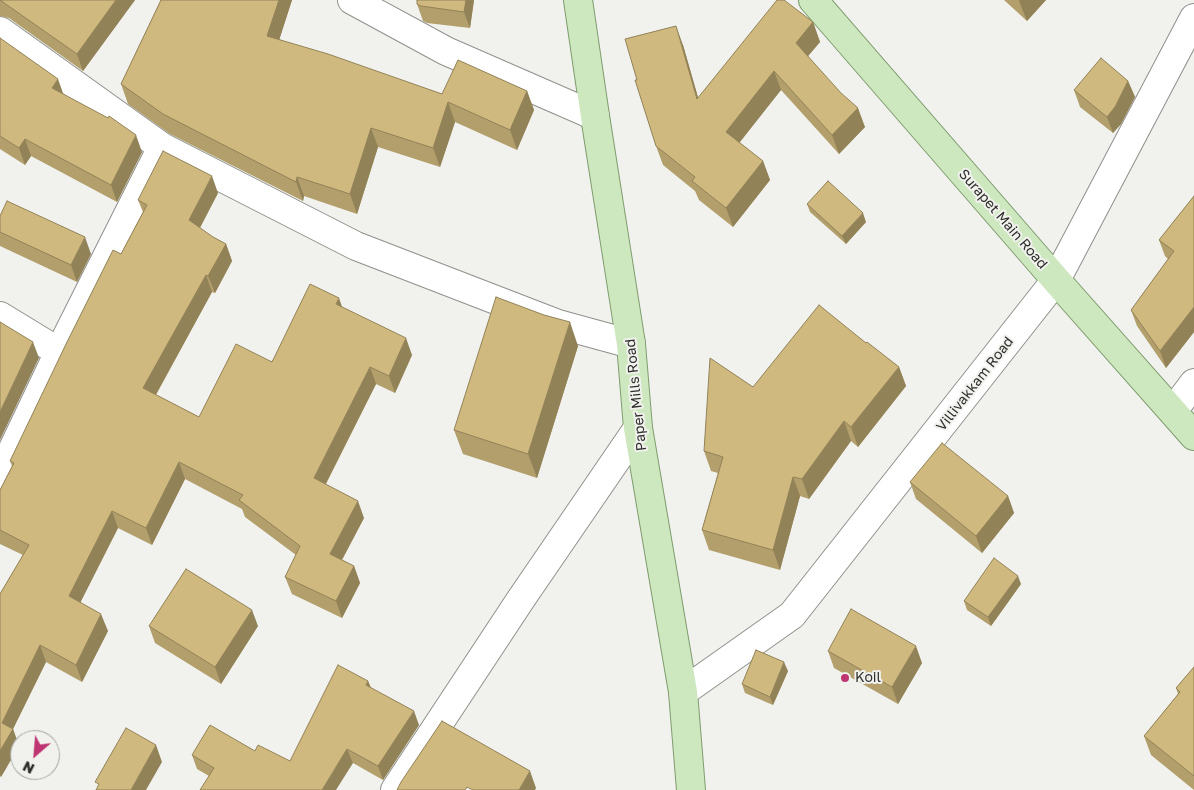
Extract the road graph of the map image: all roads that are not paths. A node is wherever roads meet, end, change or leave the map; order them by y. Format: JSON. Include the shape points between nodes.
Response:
{"nodes":[{"id":1,"x":352,"y":0,"type":"edge"},
{"id":2,"x":578,"y":0,"type":"edge"},
{"id":3,"x":813,"y":0,"type":"edge"},
{"id":4,"x":1194,"y":18,"type":"edge"},
{"id":5,"x":0,"y":32,"type":"edge"},
{"id":6,"x":595,"y":116,"type":"junction"},
{"id":7,"x":162,"y":147,"type":"junction"},
{"id":8,"x":1056,"y":280,"type":"junction"},
{"id":9,"x":0,"y":316,"type":"edge"},
{"id":10,"x":631,"y":344,"type":"junction"},
{"id":11,"x":59,"y":352,"type":"junction"},
{"id":12,"x":1194,"y":383,"type":"edge"},
{"id":13,"x":1173,"y":411,"type":"junction"},
{"id":14,"x":638,"y":428,"type":"junction"},
{"id":15,"x":1194,"y":436,"type":"edge"},
{"id":16,"x":0,"y":476,"type":"edge"},
{"id":17,"x":683,"y":692,"type":"junction"},
{"id":18,"x":395,"y":790,"type":"edge"},
{"id":19,"x":691,"y":790,"type":"edge"}],
"edges":[{"from":1,"to":6,"type":"street","via":[[446,51]]},
{"from":2,"to":6,"type":"main road","name":"Paper Mills Road"},
{"from":3,"to":8,"type":"main road","name":"Surapet Main Road"},
{"from":4,"to":8,"type":"street","name":"Villivakkam Road"},
{"from":5,"to":7,"type":"street"},
{"from":6,"to":10,"type":"main road","name":"Paper Mills Road"},
{"from":7,"to":10,"type":"street","via":[[356,246],[558,324]]},
{"from":7,"to":11,"type":"street"},
{"from":8,"to":13,"type":"main road","name":"Surapet Main Road"},
{"from":8,"to":17,"type":"street","name":"Villivakkam Road","via":[[792,615]]},
{"from":9,"to":11,"type":"street"},
{"from":10,"to":14,"type":"main road","name":"Paper Mills Road"},
{"from":11,"to":16,"type":"street"},
{"from":12,"to":13,"type":"street"},
{"from":13,"to":15,"type":"main road","name":"Surapet Main Road"},
{"from":14,"to":17,"type":"main road","name":"Paper Mills Road"},
{"from":14,"to":18,"type":"street"},
{"from":17,"to":19,"type":"main road","name":"Paper Mills Road"}]}
